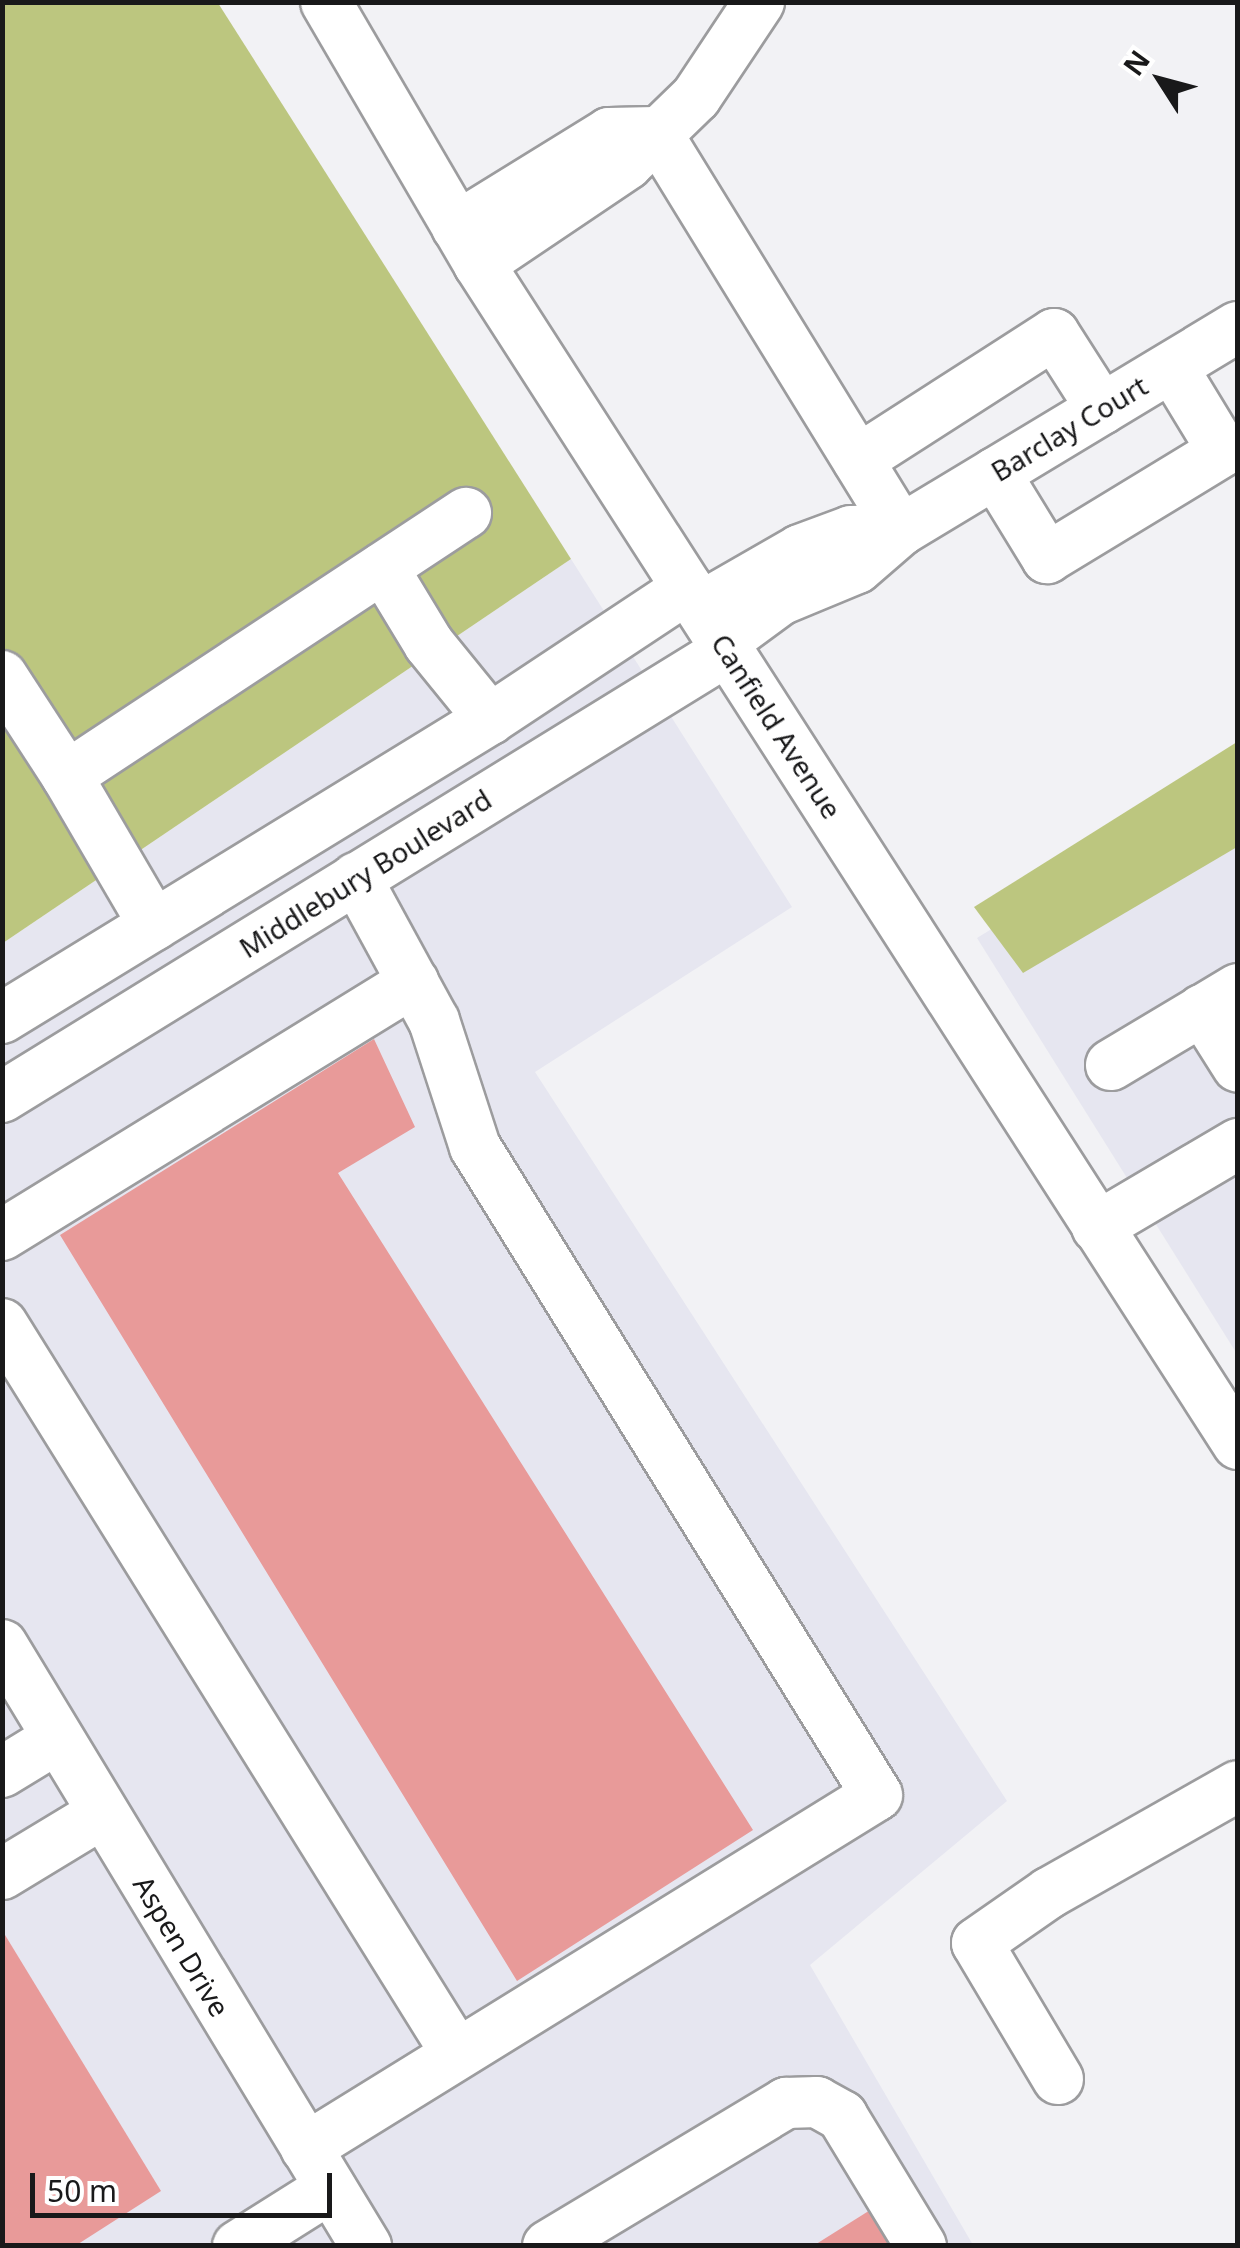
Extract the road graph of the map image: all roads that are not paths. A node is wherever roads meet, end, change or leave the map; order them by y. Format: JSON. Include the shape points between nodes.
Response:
{"nodes":[{"id":1,"x":326,"y":2,"type":"edge"},
{"id":2,"x":759,"y":2,"type":"edge"},
{"id":3,"x":656,"y":132,"type":"junction"},
{"id":4,"x":468,"y":245,"type":"junction"},
{"id":5,"x":1238,"y":327,"type":"edge"},
{"id":6,"x":1172,"y":367,"type":"junction"},
{"id":7,"x":1102,"y":409,"type":"junction"},
{"id":8,"x":858,"y":460,"type":"junction"},
{"id":9,"x":995,"y":472,"type":"junction"},
{"id":10,"x":466,"y":513,"type":"dead end"},
{"id":11,"x":901,"y":530,"type":"junction"},
{"id":12,"x":382,"y":568,"type":"junction"},
{"id":13,"x":710,"y":622,"type":"junction"},
{"id":14,"x":2,"y":676,"type":"edge"},
{"id":15,"x":490,"y":719,"type":"junction"},
{"id":16,"x":67,"y":776,"type":"junction"},
{"id":17,"x":356,"y":878,"type":"junction"},
{"id":18,"x":154,"y":925,"type":"junction"},
{"id":19,"x":414,"y":982,"type":"junction"},
{"id":20,"x":1220,"y":999,"type":"edge"},
{"id":21,"x":2,"y":1018,"type":"edge"},
{"id":22,"x":1111,"y":1065,"type":"dead end"},
{"id":23,"x":1238,"y":1068,"type":"edge"},
{"id":24,"x":2,"y":1096,"type":"edge"},
{"id":25,"x":1238,"y":1144,"type":"edge"},
{"id":26,"x":1096,"y":1227,"type":"junction"},
{"id":27,"x":2,"y":1234,"type":"edge"},
{"id":28,"x":2,"y":1324,"type":"edge"},
{"id":29,"x":1238,"y":1444,"type":"edge"},
{"id":30,"x":2,"y":1645,"type":"edge"},
{"id":31,"x":56,"y":1739,"type":"junction"},
{"id":32,"x":2,"y":1772,"type":"edge"},
{"id":33,"x":1238,"y":1786,"type":"edge"},
{"id":34,"x":101,"y":1814,"type":"junction"},
{"id":35,"x":2,"y":1874,"type":"edge"},
{"id":36,"x":458,"y":2054,"type":"junction"},
{"id":37,"x":1058,"y":2079,"type":"dead end"},
{"id":38,"x":318,"y":2168,"type":"junction"},
{"id":39,"x":238,"y":2246,"type":"edge"},
{"id":40,"x":366,"y":2246,"type":"edge"},
{"id":41,"x":548,"y":2246,"type":"edge"},
{"id":42,"x":921,"y":2246,"type":"edge"}],
"edges":[{"from":1,"to":4,"type":"street","name":"Canfield Avenue"},
{"from":2,"to":3,"type":"street","via":[[696,97]]},
{"from":3,"to":4,"type":"street","via":[[627,164]]},
{"from":3,"to":8,"type":"street"},
{"from":4,"to":13,"type":"street","name":"Canfield Avenue"},
{"from":5,"to":6,"type":"street","name":"Barclay Court"},
{"from":6,"to":7,"type":"street","name":"Barclay Court"},
{"from":6,"to":9,"type":"street","via":[[1223,451],[1047,558]]},
{"from":7,"to":8,"type":"street","via":[[1054,334]]},
{"from":7,"to":9,"type":"street","name":"Barclay Court"},
{"from":8,"to":11,"type":"street"},
{"from":9,"to":11,"type":"street","name":"Barclay Court"},
{"from":10,"to":12,"type":"street"},
{"from":11,"to":13,"type":"street","name":"Barclay Court","via":[[857,568]]},
{"from":12,"to":15,"type":"street","via":[[429,644]]},
{"from":12,"to":16,"type":"street"},
{"from":13,"to":15,"type":"street"},
{"from":13,"to":17,"type":"street","name":"Middlebury Boulevard"},
{"from":13,"to":26,"type":"street","name":"Canfield Avenue"},
{"from":14,"to":16,"type":"street"},
{"from":15,"to":18,"type":"street"},
{"from":16,"to":18,"type":"street"},
{"from":17,"to":19,"type":"street"},
{"from":17,"to":24,"type":"street","name":"Middlebury Boulevard"},
{"from":18,"to":21,"type":"street"},
{"from":19,"to":27,"type":"street"},
{"from":19,"to":36,"type":"street","via":[[434,1021],[476,1147],[877,1795]]},
{"from":20,"to":22,"type":"street"},
{"from":20,"to":23,"type":"street"},
{"from":25,"to":26,"type":"street"},
{"from":26,"to":29,"type":"street","name":"Canfield Avenue"},
{"from":28,"to":36,"type":"street"},
{"from":30,"to":31,"type":"street","name":"Aspen Drive"},
{"from":31,"to":32,"type":"street"},
{"from":31,"to":34,"type":"street","name":"Aspen Drive"},
{"from":33,"to":37,"type":"street","via":[[1049,1893],[977,1943]]},
{"from":34,"to":35,"type":"street"},
{"from":34,"to":38,"type":"street","name":"Aspen Drive"},
{"from":36,"to":38,"type":"street"},
{"from":38,"to":39,"type":"street"},
{"from":38,"to":40,"type":"street","name":"Aspen Drive"},
{"from":41,"to":42,"type":"street","via":[[786,2103],[817,2102],[842,2116]]}]}
